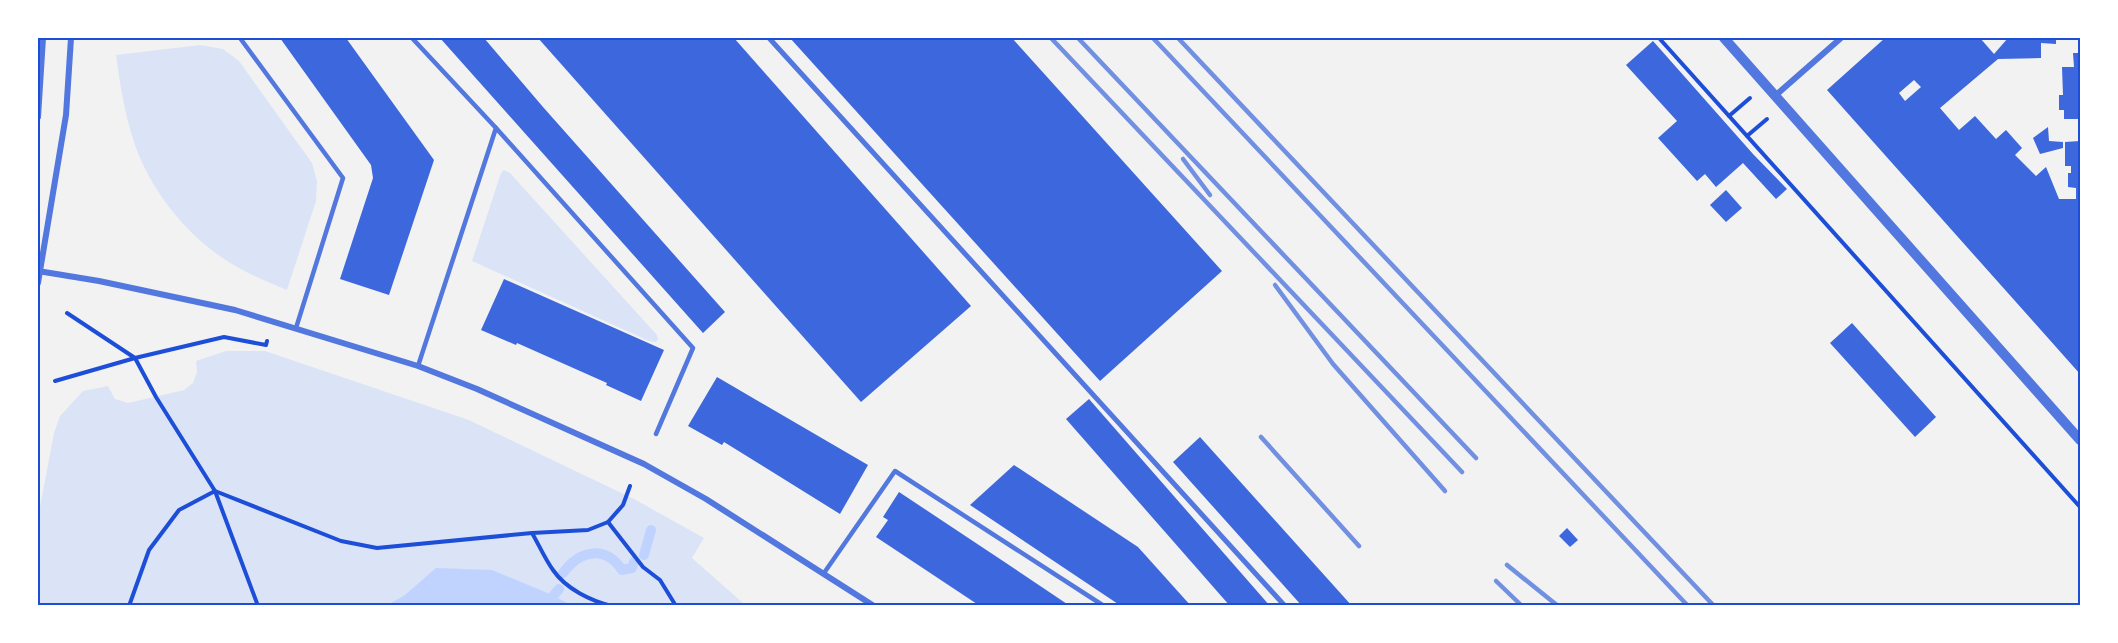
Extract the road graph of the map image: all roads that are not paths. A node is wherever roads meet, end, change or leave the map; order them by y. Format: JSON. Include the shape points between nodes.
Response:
{"nodes":[{"id":1,"x":43,"y":38,"type":"edge"},
{"id":2,"x":71,"y":38,"type":"edge"},
{"id":3,"x":240,"y":38,"type":"edge"},
{"id":4,"x":412,"y":38,"type":"edge"},
{"id":5,"x":769,"y":38,"type":"edge"},
{"id":6,"x":1724,"y":38,"type":"edge"},
{"id":7,"x":1841,"y":38,"type":"edge"},
{"id":8,"x":1776,"y":95,"type":"junction"},
{"id":9,"x":38,"y":117,"type":"edge"},
{"id":10,"x":496,"y":128,"type":"junction"},
{"id":11,"x":39,"y":271,"type":"edge"},
{"id":12,"x":38,"y":283,"type":"edge"},
{"id":13,"x":296,"y":327,"type":"junction"},
{"id":14,"x":418,"y":366,"type":"junction"},
{"id":15,"x":656,"y":434,"type":"dead end"},
{"id":16,"x":2080,"y":440,"type":"edge"},
{"id":17,"x":824,"y":573,"type":"junction"},
{"id":18,"x":874,"y":606,"type":"edge"},
{"id":19,"x":1104,"y":606,"type":"edge"},
{"id":20,"x":1285,"y":606,"type":"edge"}],
"edges":[{"from":1,"to":9,"type":"street"},
{"from":2,"to":11,"type":"street","via":[[66,115]]},
{"from":3,"to":13,"type":"lane","via":[[343,178]]},
{"from":4,"to":10,"type":"lane"},
{"from":5,"to":20,"type":"street"},
{"from":6,"to":8,"type":"street"},
{"from":7,"to":8,"type":"street"},
{"from":8,"to":16,"type":"street"},
{"from":10,"to":14,"type":"lane"},
{"from":10,"to":15,"type":"lane","via":[[693,348]]},
{"from":11,"to":12,"type":"street"},
{"from":11,"to":13,"type":"street","via":[[235,310]]},
{"from":13,"to":14,"type":"street"},
{"from":14,"to":17,"type":"street","via":[[477,388],[644,464]]},
{"from":17,"to":18,"type":"street"},
{"from":17,"to":19,"type":"lane","via":[[895,471]]}]}
